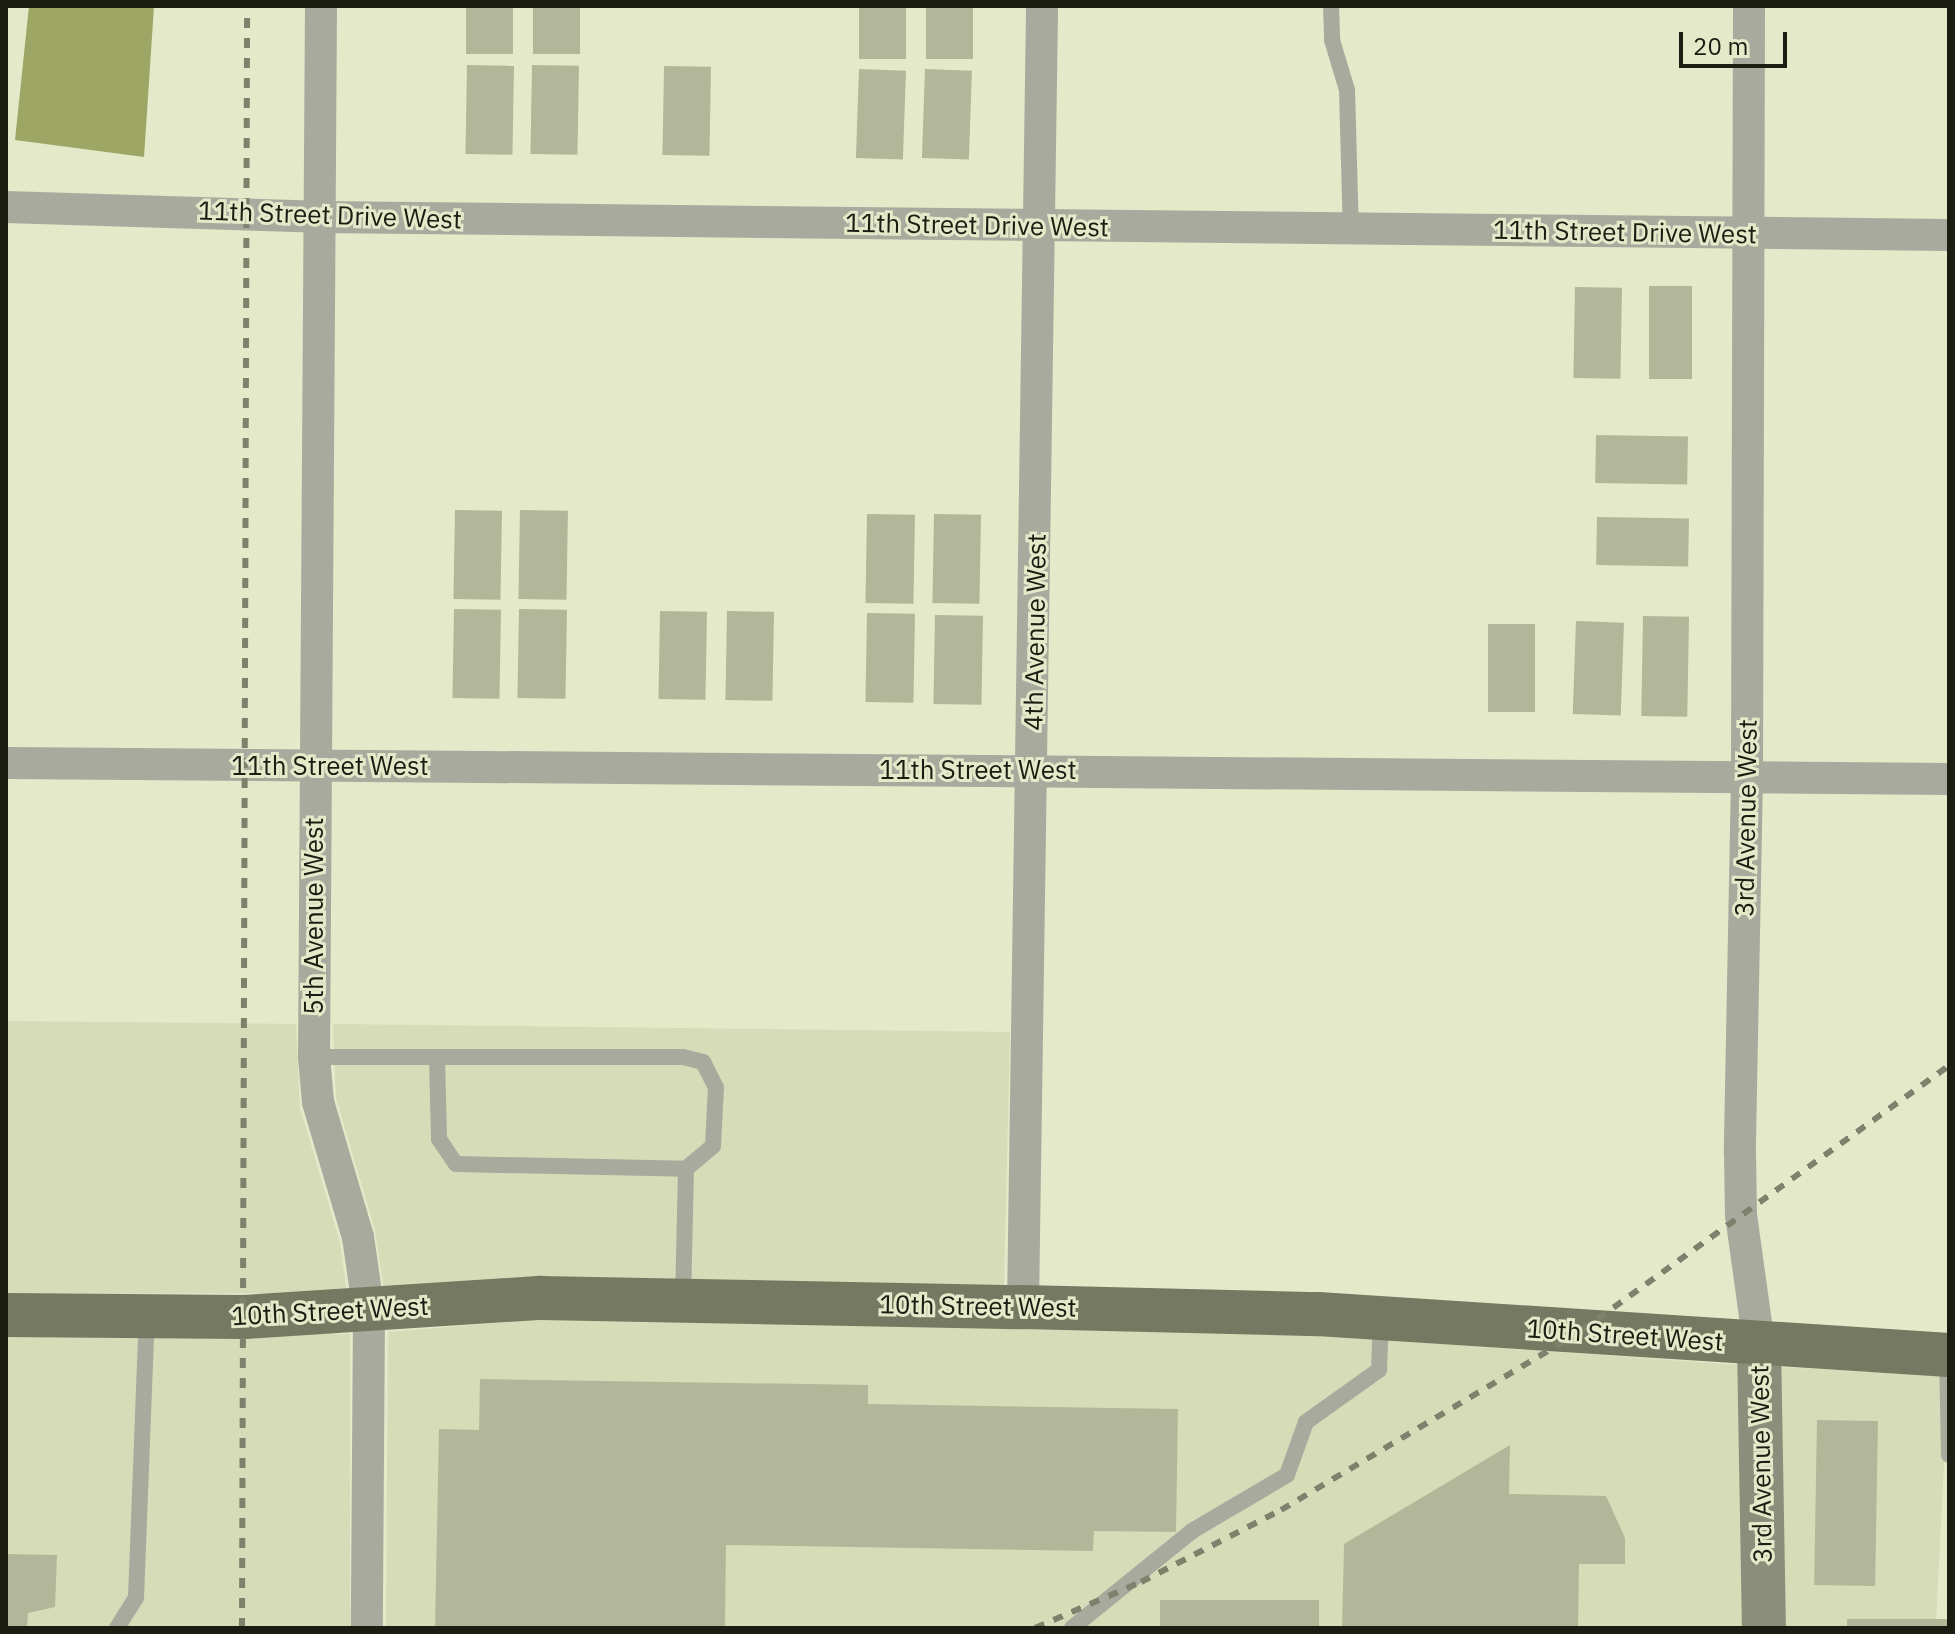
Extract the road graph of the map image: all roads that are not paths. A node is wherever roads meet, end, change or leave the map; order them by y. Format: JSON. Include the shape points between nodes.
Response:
{"nodes":[{"id":1,"x":321,"y":6,"type":"edge"},
{"id":2,"x":1042,"y":6,"type":"edge"},
{"id":3,"x":1331,"y":6,"type":"edge"},
{"id":4,"x":1749,"y":6,"type":"edge"},
{"id":5,"x":6,"y":207,"type":"edge"},
{"id":6,"x":318,"y":217,"type":"junction"},
{"id":7,"x":1039,"y":226,"type":"junction"},
{"id":8,"x":1351,"y":229,"type":"junction"},
{"id":9,"x":1748,"y":233,"type":"junction"},
{"id":10,"x":1949,"y":235,"type":"edge"},
{"id":11,"x":6,"y":763,"type":"edge"},
{"id":12,"x":313,"y":766,"type":"junction"},
{"id":13,"x":1034,"y":770,"type":"junction"},
{"id":14,"x":1747,"y":777,"type":"junction"},
{"id":15,"x":1949,"y":779,"type":"edge"},
{"id":16,"x":314,"y":1057,"type":"junction"},
{"id":17,"x":437,"y":1057,"type":"junction"},
{"id":18,"x":686,"y":1169,"type":"junction"},
{"id":19,"x":683,"y":1301,"type":"junction"},
{"id":20,"x":1023,"y":1307,"type":"junction"},
{"id":21,"x":369,"y":1313,"type":"junction"},
{"id":22,"x":6,"y":1315,"type":"edge"},
{"id":23,"x":147,"y":1316,"type":"junction"},
{"id":24,"x":1381,"y":1318,"type":"junction"},
{"id":25,"x":1759,"y":1345,"type":"junction"},
{"id":26,"x":1948,"y":1355,"type":"edge"},
{"id":27,"x":1949,"y":1455,"type":"edge"},
{"id":28,"x":117,"y":1628,"type":"edge"},
{"id":29,"x":367,"y":1628,"type":"edge"},
{"id":30,"x":1072,"y":1628,"type":"edge"},
{"id":31,"x":1764,"y":1628,"type":"edge"}],
"edges":[{"from":1,"to":6,"type":"street","name":"5th Avenue West"},
{"from":2,"to":7,"type":"street","name":"4th Avenue West"},
{"from":3,"to":8,"type":"lane","via":[[1332,40],[1347,90]]},
{"from":4,"to":9,"type":"street","name":"3rd Avenue West"},
{"from":5,"to":6,"type":"street","name":"11th Street Drive West"},
{"from":6,"to":7,"type":"street","name":"11th Street Drive West"},
{"from":6,"to":12,"type":"street","name":"5th Avenue West"},
{"from":7,"to":8,"type":"street","name":"11th Street Drive West"},
{"from":7,"to":13,"type":"street","name":"4th Avenue West"},
{"from":8,"to":9,"type":"street","name":"11th Street Drive West"},
{"from":9,"to":10,"type":"street","name":"11th Street Drive West"},
{"from":9,"to":14,"type":"street","name":"3rd Avenue West"},
{"from":11,"to":12,"type":"street","name":"11th Street West"},
{"from":12,"to":13,"type":"street","name":"11th Street West"},
{"from":12,"to":16,"type":"street","name":"5th Avenue West"},
{"from":13,"to":14,"type":"street","name":"11th Street West"},
{"from":13,"to":20,"type":"street","name":"4th Avenue West"},
{"from":14,"to":15,"type":"street","name":"11th Street West"},
{"from":14,"to":25,"type":"street","name":"3rd Avenue West","via":[[1741,1215]]},
{"from":16,"to":17,"type":"lane"},
{"from":16,"to":21,"type":"street","name":"5th Avenue West","via":[[318,1102],[358,1237]]},
{"from":17,"to":18,"type":"lane","via":[[439,1139],[456,1164]]},
{"from":17,"to":18,"type":"lane","via":[[683,1057],[703,1062],[716,1087],[713,1146]]},
{"from":18,"to":19,"type":"lane"},
{"from":19,"to":20,"type":"main road","name":"10th Street West"},
{"from":19,"to":21,"type":"main road","name":"10th Street West","via":[[541,1298]]},
{"from":20,"to":24,"type":"main road","name":"10th Street West"},
{"from":21,"to":23,"type":"main road","name":"10th Street West"},
{"from":21,"to":29,"type":"street","name":"5th Avenue West"},
{"from":22,"to":23,"type":"main road","name":"10th Street West"},
{"from":23,"to":28,"type":"lane","via":[[136,1598]]},
{"from":24,"to":25,"type":"main road","name":"10th Street West"},
{"from":24,"to":30,"type":"lane","via":[[1379,1370],[1306,1422],[1287,1475],[1192,1531]]},
{"from":25,"to":26,"type":"main road","name":"10th Street West"},
{"from":25,"to":31,"type":"street","name":"3rd Avenue West"},
{"from":26,"to":27,"type":"lane"}]}
